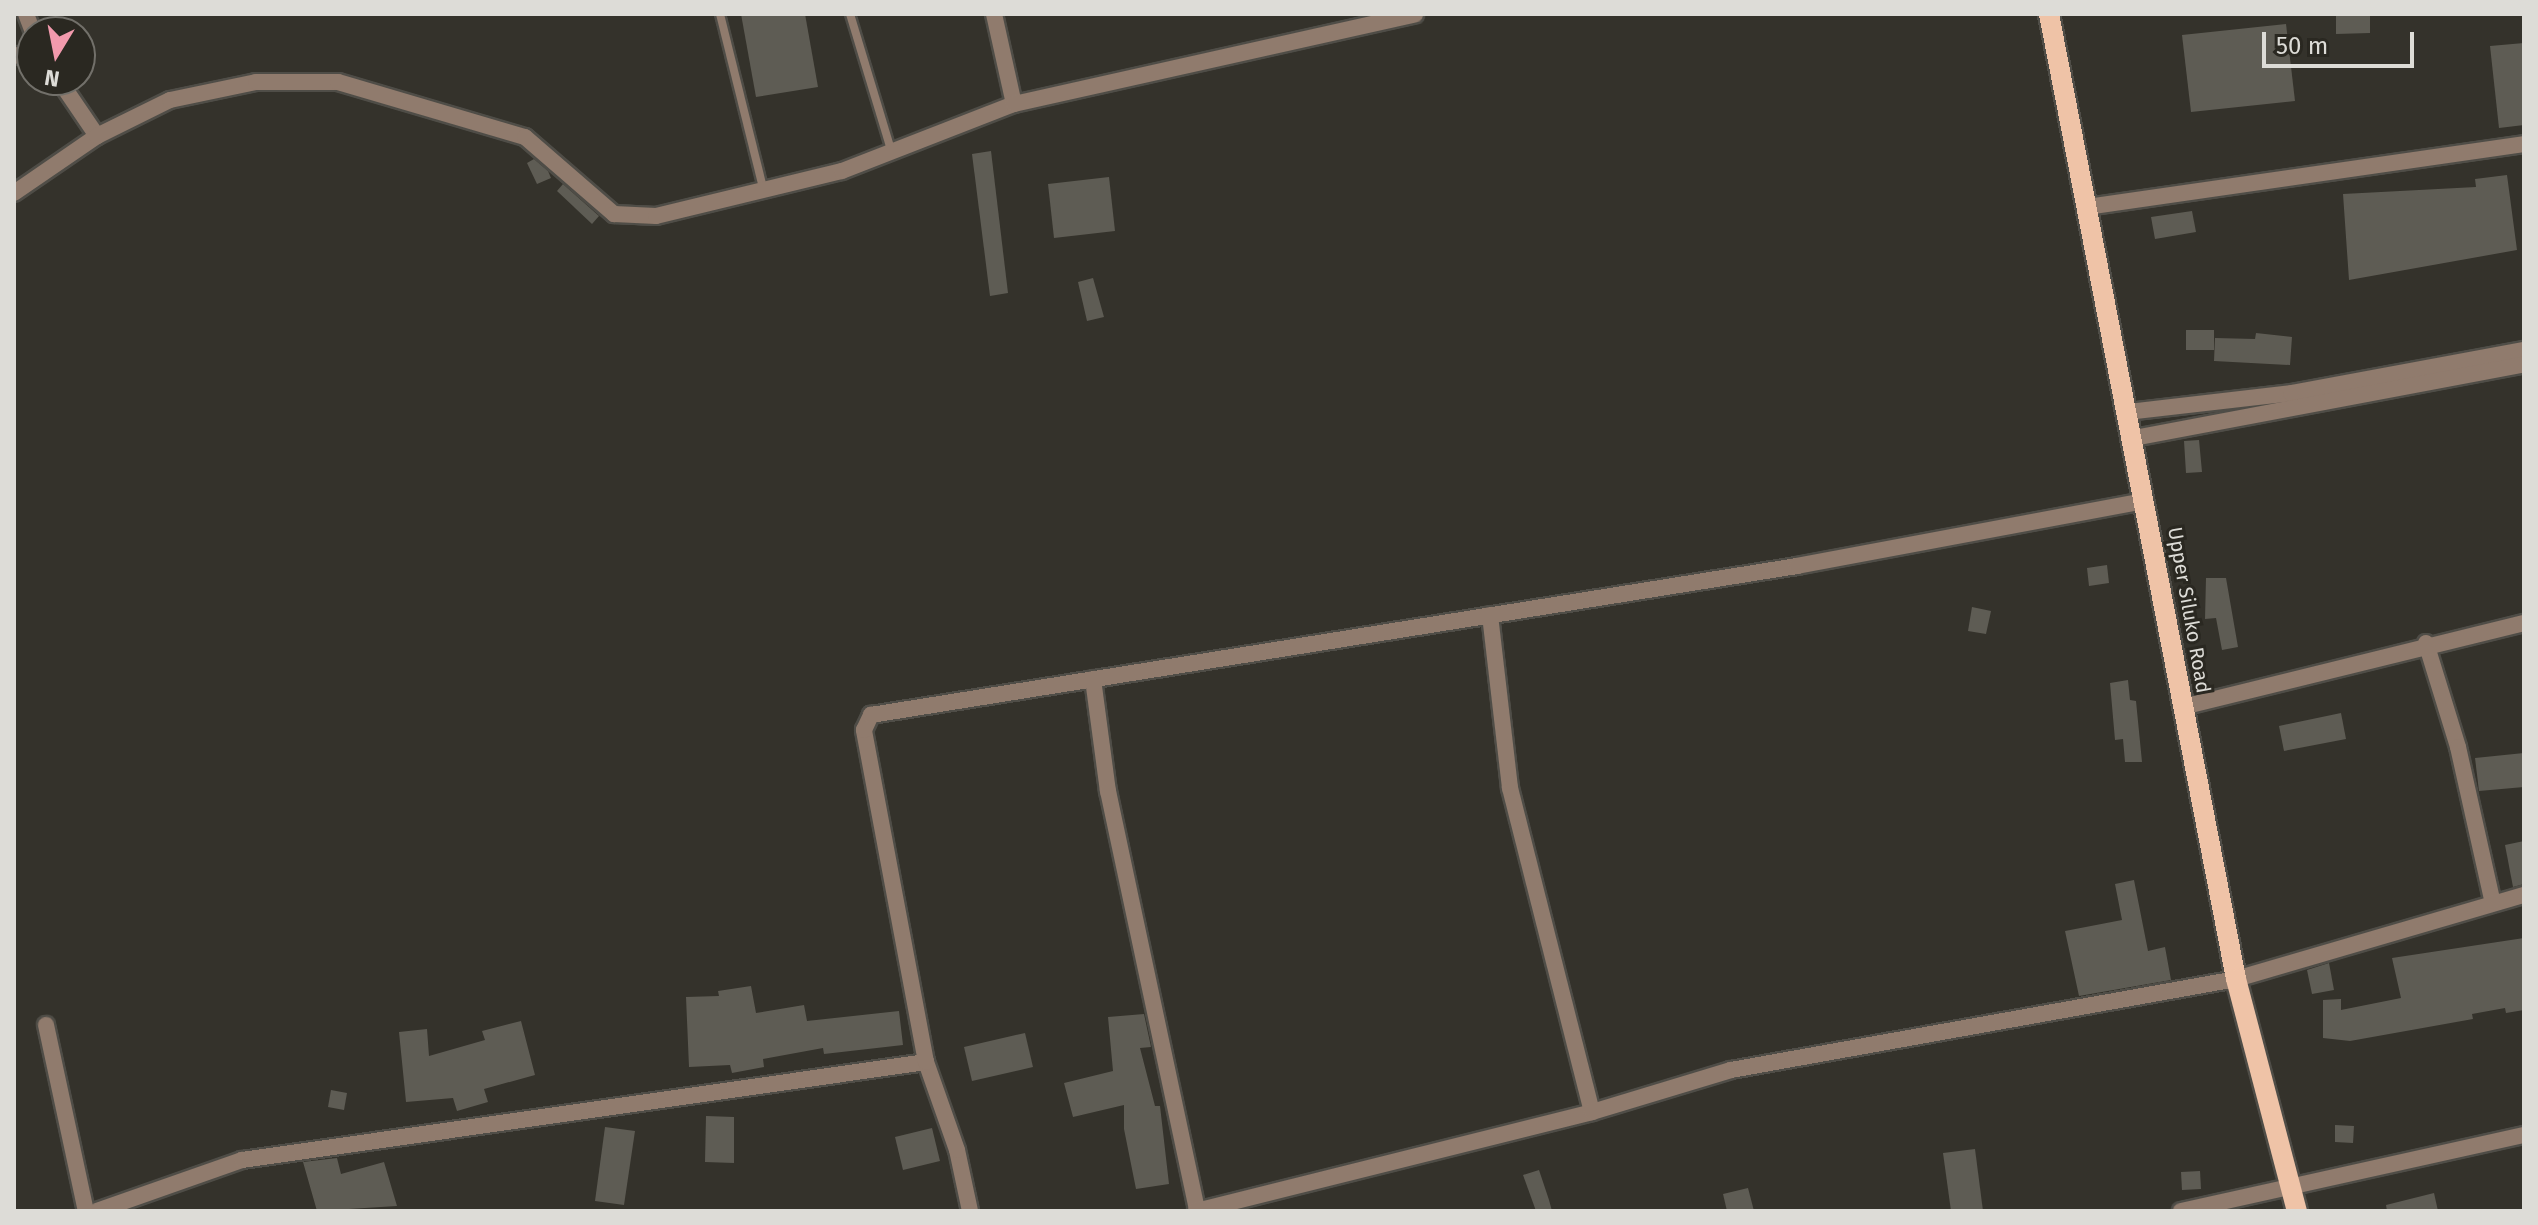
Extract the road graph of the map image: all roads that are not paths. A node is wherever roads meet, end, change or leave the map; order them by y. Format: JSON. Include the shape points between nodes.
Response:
{"nodes":[{"id":1,"x":720,"y":14,"type":"edge"},
{"id":2,"x":850,"y":14,"type":"edge"},
{"id":3,"x":994,"y":14,"type":"edge"},
{"id":4,"x":1415,"y":14,"type":"edge"},
{"id":5,"x":2049,"y":14,"type":"edge"},
{"id":6,"x":70,"y":96,"type":"edge"},
{"id":7,"x":1014,"y":104,"type":"junction"},
{"id":8,"x":97,"y":136,"type":"junction"},
{"id":9,"x":2524,"y":144,"type":"edge"},
{"id":10,"x":892,"y":154,"type":"junction"},
{"id":11,"x":764,"y":192,"type":"junction"},
{"id":12,"x":14,"y":193,"type":"edge"},
{"id":13,"x":2087,"y":207,"type":"junction"},
{"id":14,"x":2524,"y":350,"type":"edge"},
{"id":15,"x":2524,"y":364,"type":"edge"},
{"id":16,"x":2128,"y":412,"type":"junction"},
{"id":17,"x":2134,"y":438,"type":"junction"},
{"id":18,"x":2145,"y":501,"type":"junction"},
{"id":19,"x":1490,"y":615,"type":"junction"},
{"id":20,"x":2524,"y":623,"type":"edge"},
{"id":21,"x":2426,"y":643,"type":"junction"},
{"id":22,"x":1093,"y":679,"type":"junction"},
{"id":23,"x":2182,"y":707,"type":"junction"},
{"id":24,"x":2524,"y":895,"type":"edge"},
{"id":25,"x":2493,"y":903,"type":"junction"},
{"id":26,"x":2236,"y":979,"type":"junction"},
{"id":27,"x":46,"y":1025,"type":"dead end"},
{"id":28,"x":926,"y":1062,"type":"junction"},
{"id":29,"x":1592,"y":1112,"type":"junction"},
{"id":30,"x":2524,"y":1135,"type":"edge"},
{"id":31,"x":2291,"y":1186,"type":"junction"},
{"id":32,"x":86,"y":1211,"type":"edge"},
{"id":33,"x":97,"y":1211,"type":"edge"},
{"id":34,"x":970,"y":1211,"type":"edge"},
{"id":35,"x":1197,"y":1211,"type":"edge"},
{"id":36,"x":2181,"y":1211,"type":"edge"},
{"id":37,"x":2297,"y":1211,"type":"edge"}],
"edges":[{"from":1,"to":11,"type":"lane"},
{"from":2,"to":10,"type":"lane"},
{"from":3,"to":7,"type":"street"},
{"from":4,"to":7,"type":"street"},
{"from":5,"to":13,"type":"main road","name":"Upper Siluko Road"},
{"from":6,"to":8,"type":"street"},
{"from":7,"to":10,"type":"street"},
{"from":8,"to":11,"type":"street","via":[[170,100],[256,82],[338,82],[525,137],[614,214],[656,216]]},
{"from":8,"to":12,"type":"street"},
{"from":9,"to":13,"type":"street"},
{"from":10,"to":11,"type":"street"},
{"from":13,"to":16,"type":"main road","name":"Upper Siluko Road"},
{"from":14,"to":16,"type":"street","via":[[2291,393]]},
{"from":15,"to":17,"type":"street"},
{"from":16,"to":17,"type":"main road","name":"Upper Siluko Road"},
{"from":17,"to":18,"type":"main road","name":"Upper Siluko Road"},
{"from":18,"to":19,"type":"street","via":[[1797,566]]},
{"from":18,"to":23,"type":"main road","name":"Upper Siluko Road"},
{"from":19,"to":22,"type":"street"},
{"from":19,"to":29,"type":"street","via":[[1510,788]]},
{"from":20,"to":21,"type":"street"},
{"from":21,"to":23,"type":"street"},
{"from":21,"to":25,"type":"street","via":[[2458,747]]},
{"from":22,"to":28,"type":"street","via":[[871,715],[864,730]]},
{"from":22,"to":35,"type":"street","via":[[1108,791]]},
{"from":23,"to":26,"type":"main road","name":"Upper Siluko Road"},
{"from":24,"to":25,"type":"street"},
{"from":25,"to":26,"type":"street"},
{"from":26,"to":29,"type":"street","via":[[1731,1070]]},
{"from":26,"to":31,"type":"main road","name":"Upper Siluko Road"},
{"from":27,"to":32,"type":"street"},
{"from":28,"to":33,"type":"street","via":[[242,1160]]},
{"from":28,"to":34,"type":"street","via":[[957,1150]]},
{"from":29,"to":35,"type":"street"},
{"from":30,"to":31,"type":"street"},
{"from":31,"to":36,"type":"street"},
{"from":31,"to":37,"type":"main road","name":"Upper Siluko Road"}]}
